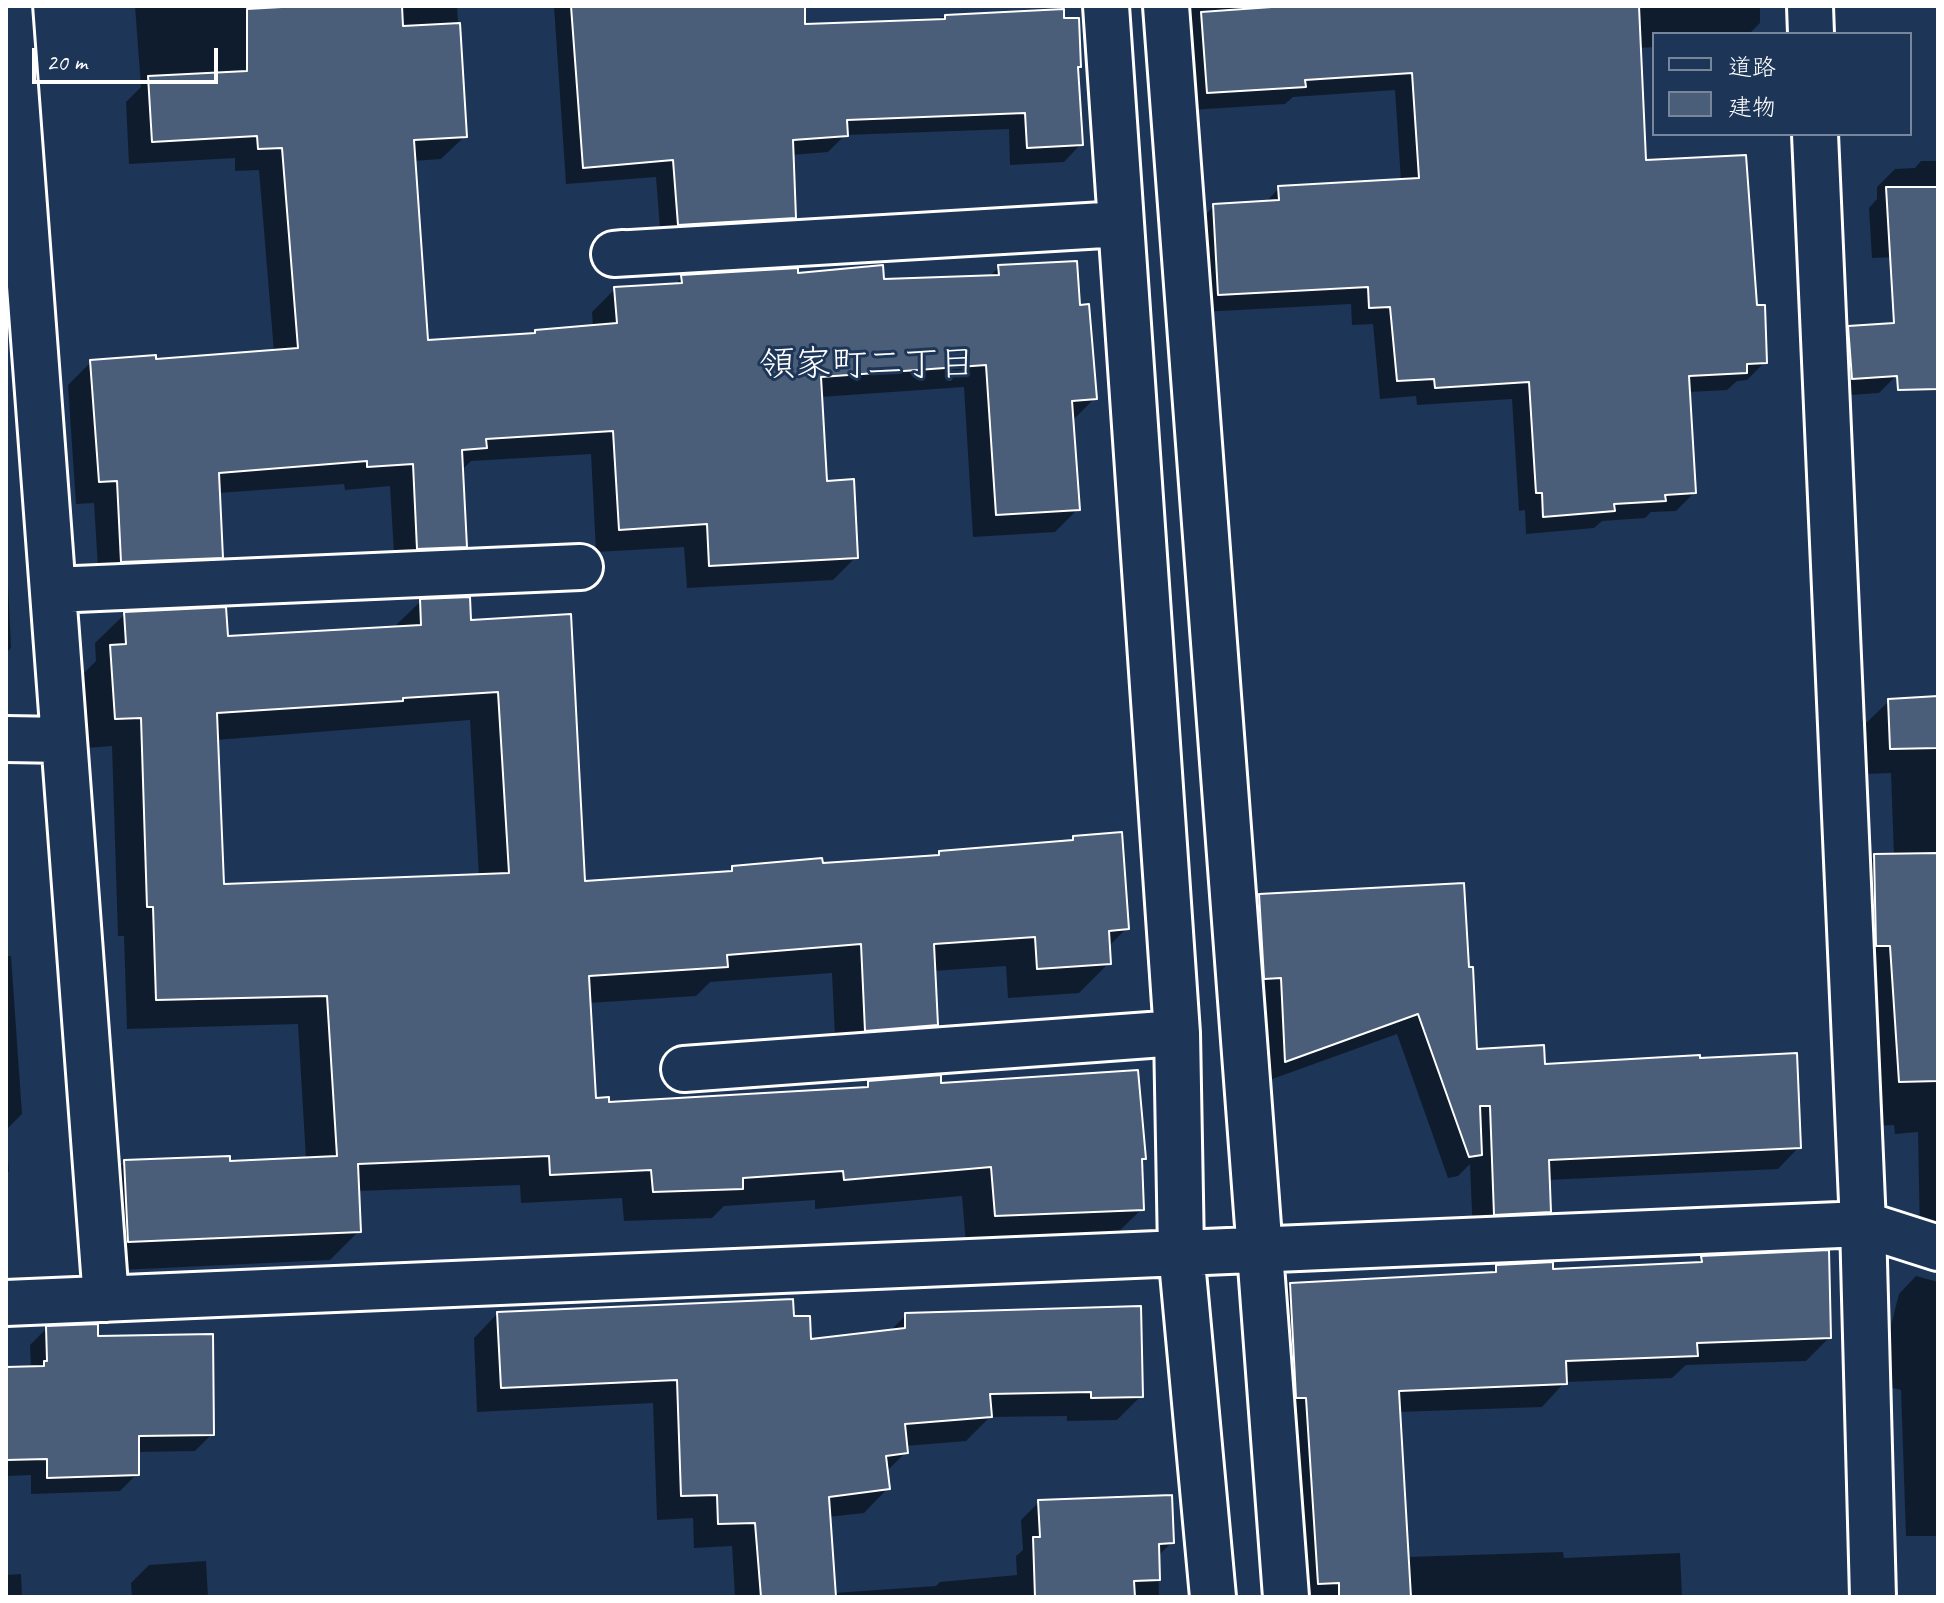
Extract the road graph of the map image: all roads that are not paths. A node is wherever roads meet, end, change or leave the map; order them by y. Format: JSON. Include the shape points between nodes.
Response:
{"nodes":[{"id":1,"x":9,"y":6,"type":"edge"},
{"id":2,"x":1106,"y":6,"type":"edge"},
{"id":3,"x":1166,"y":6,"type":"edge"},
{"id":4,"x":1810,"y":6,"type":"edge"},
{"id":5,"x":1811,"y":32,"type":"edge"},
{"id":6,"x":1815,"y":136,"type":"edge"},
{"id":7,"x":1121,"y":224,"type":"junction"},
{"id":8,"x":624,"y":253,"type":"dead end"},
{"id":9,"x":580,"y":567,"type":"dead end"},
{"id":10,"x":53,"y":590,"type":"junction"},
{"id":11,"x":6,"y":739,"type":"edge"},
{"id":12,"x":64,"y":740,"type":"junction"},
{"id":13,"x":1177,"y":1033,"type":"junction"},
{"id":14,"x":684,"y":1069,"type":"dead end"},
{"id":15,"x":1863,"y":1224,"type":"junction"},
{"id":16,"x":1258,"y":1248,"type":"junction"},
{"id":17,"x":1938,"y":1248,"type":"edge"},
{"id":18,"x":1181,"y":1251,"type":"junction"},
{"id":19,"x":106,"y":1299,"type":"junction"},
{"id":20,"x":6,"y":1303,"type":"edge"},
{"id":21,"x":1213,"y":1597,"type":"edge"},
{"id":22,"x":1286,"y":1597,"type":"edge"},
{"id":23,"x":1873,"y":1597,"type":"edge"}],
"edges":[{"from":1,"to":10,"type":"street"},
{"from":2,"to":7,"type":"street"},
{"from":3,"to":16,"type":"street"},
{"from":4,"to":5,"type":"street"},
{"from":6,"to":15,"type":"street"},
{"from":7,"to":8,"type":"street","via":[[614,254]]},
{"from":7,"to":13,"type":"street"},
{"from":9,"to":10,"type":"street"},
{"from":10,"to":12,"type":"street"},
{"from":11,"to":12,"type":"street"},
{"from":12,"to":19,"type":"street"},
{"from":13,"to":14,"type":"street"},
{"from":13,"to":18,"type":"street"},
{"from":15,"to":16,"type":"street"},
{"from":15,"to":17,"type":"street"},
{"from":15,"to":23,"type":"street"},
{"from":16,"to":18,"type":"street"},
{"from":16,"to":22,"type":"street"},
{"from":18,"to":19,"type":"street"},
{"from":18,"to":21,"type":"street"},
{"from":19,"to":20,"type":"street"}]}
